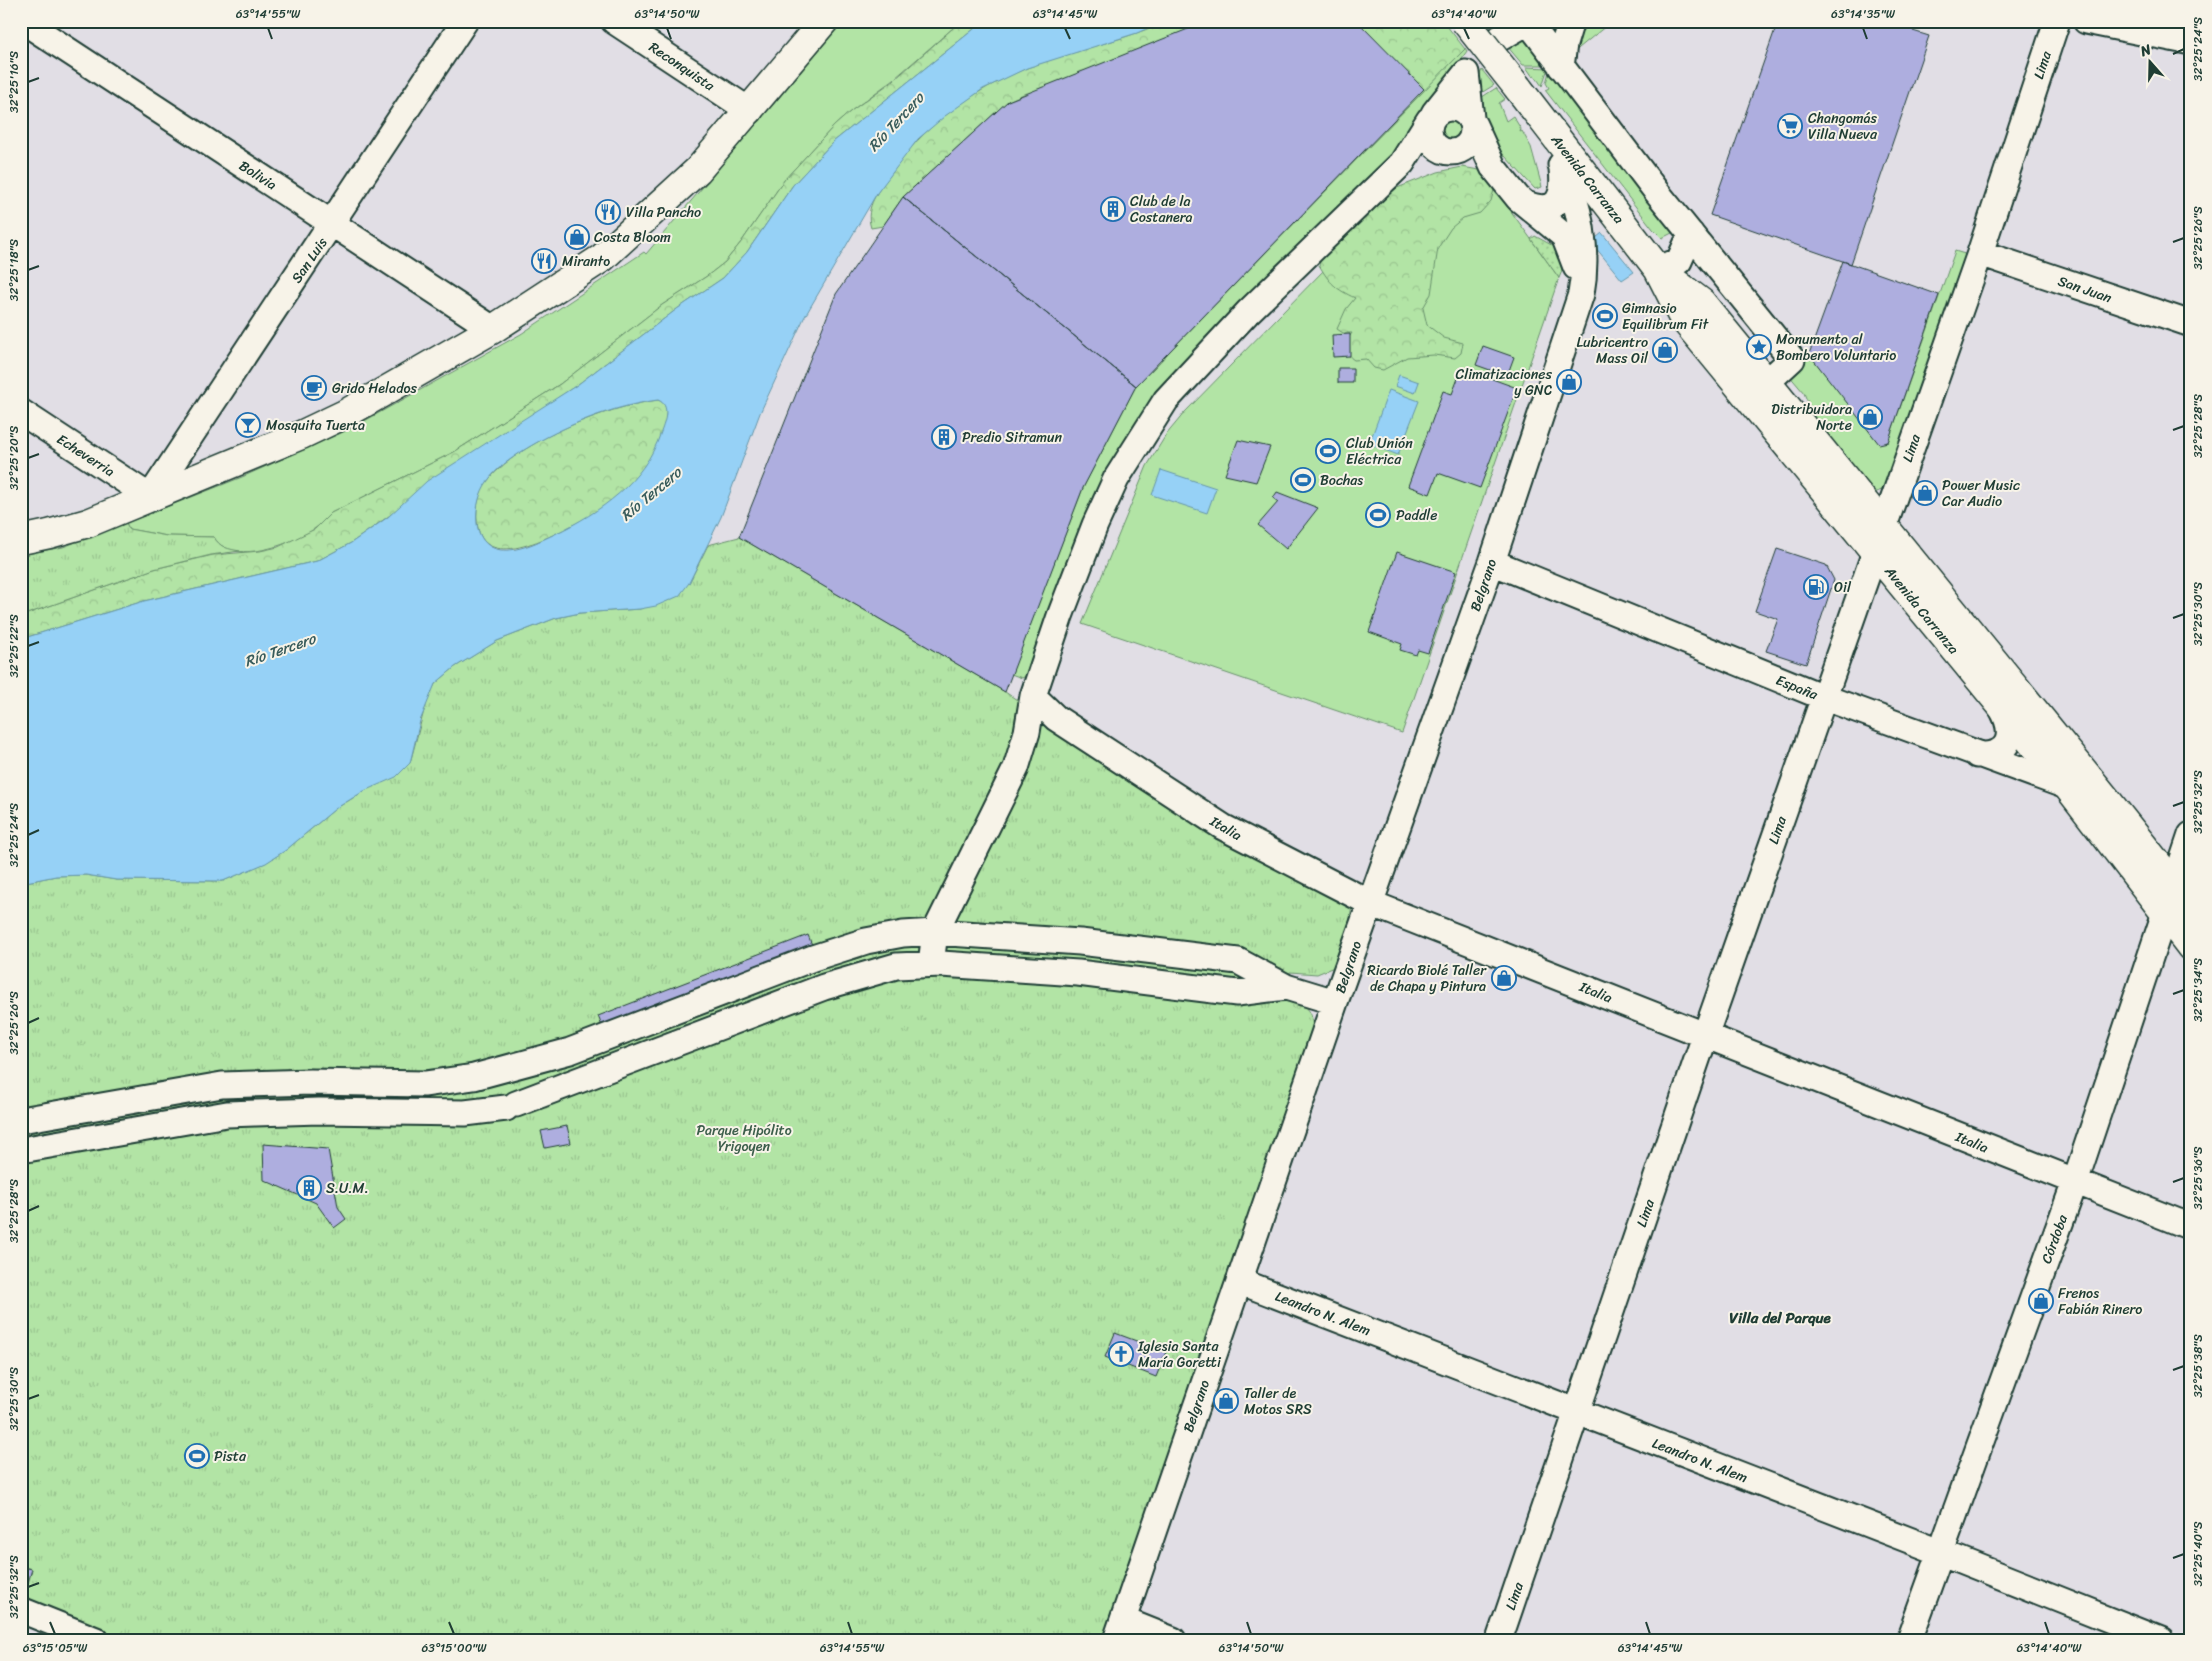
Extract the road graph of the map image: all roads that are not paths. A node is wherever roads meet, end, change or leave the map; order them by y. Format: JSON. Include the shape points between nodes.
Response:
{"nodes":[{"id":1,"x":23,"y":21,"type":"edge"},
{"id":2,"x":465,"y":21,"type":"edge"},
{"id":3,"x":614,"y":21,"type":"edge"},
{"id":4,"x":824,"y":21,"type":"edge"},
{"id":5,"x":1465,"y":21,"type":"edge"},
{"id":6,"x":1571,"y":21,"type":"edge"},
{"id":7,"x":2057,"y":21,"type":"edge"},
{"id":8,"x":2086,"y":21,"type":"edge"},
{"id":9,"x":1529,"y":22,"type":"edge"},
{"id":10,"x":1500,"y":38,"type":"dead end"},
{"id":11,"x":2191,"y":42,"type":"edge"},
{"id":12,"x":1561,"y":67,"type":"junction"},
{"id":13,"x":750,"y":112,"type":"junction"},
{"id":14,"x":1432,"y":116,"type":"junction"},
{"id":15,"x":1472,"y":122,"type":"junction"},
{"id":16,"x":1552,"y":133,"type":"junction"},
{"id":17,"x":1449,"y":152,"type":"junction"},
{"id":18,"x":1402,"y":163,"type":"junction"},
{"id":19,"x":1562,"y":165,"type":"junction"},
{"id":20,"x":1493,"y":167,"type":"junction"},
{"id":21,"x":1526,"y":204,"type":"junction"},
{"id":22,"x":333,"y":224,"type":"junction"},
{"id":23,"x":1691,"y":234,"type":"junction"},
{"id":24,"x":1980,"y":253,"type":"junction"},
{"id":25,"x":1658,"y":270,"type":"junction"},
{"id":26,"x":1581,"y":294,"type":"junction"},
{"id":27,"x":2191,"y":324,"type":"edge"},
{"id":28,"x":494,"y":329,"type":"junction"},
{"id":29,"x":1766,"y":383,"type":"junction"},
{"id":30,"x":21,"y":412,"type":"edge"},
{"id":31,"x":150,"y":497,"type":"junction"},
{"id":32,"x":1884,"y":525,"type":"junction"},
{"id":33,"x":21,"y":540,"type":"edge"},
{"id":34,"x":1874,"y":552,"type":"junction"},
{"id":35,"x":1492,"y":562,"type":"junction"},
{"id":36,"x":1033,"y":696,"type":"junction"},
{"id":37,"x":1823,"y":697,"type":"junction"},
{"id":38,"x":1999,"y":703,"type":"junction"},
{"id":39,"x":1977,"y":755,"type":"junction"},
{"id":40,"x":2068,"y":787,"type":"junction"},
{"id":41,"x":2108,"y":800,"type":"junction"},
{"id":42,"x":2191,"y":835,"type":"edge"},
{"id":43,"x":2177,"y":902,"type":"edge"},
{"id":44,"x":1370,"y":903,"type":"junction"},
{"id":45,"x":935,"y":932,"type":"junction"},
{"id":46,"x":2191,"y":947,"type":"edge"},
{"id":47,"x":931,"y":964,"type":"junction"},
{"id":48,"x":1286,"y":987,"type":"junction"},
{"id":49,"x":1335,"y":1002,"type":"junction"},
{"id":50,"x":1705,"y":1036,"type":"junction"},
{"id":51,"x":503,"y":1070,"type":"junction"},
{"id":52,"x":511,"y":1106,"type":"junction"},
{"id":53,"x":21,"y":1120,"type":"edge"},
{"id":54,"x":21,"y":1150,"type":"edge"},
{"id":55,"x":2075,"y":1182,"type":"junction"},
{"id":56,"x":2191,"y":1226,"type":"edge"},
{"id":57,"x":1239,"y":1281,"type":"junction"},
{"id":58,"x":1577,"y":1413,"type":"junction"},
{"id":59,"x":1940,"y":1552,"type":"junction"},
{"id":60,"x":21,"y":1610,"type":"edge"},
{"id":61,"x":1120,"y":1630,"type":"edge"},
{"id":62,"x":96,"y":1640,"type":"edge"},
{"id":63,"x":1173,"y":1640,"type":"edge"},
{"id":64,"x":1500,"y":1640,"type":"edge"},
{"id":65,"x":1909,"y":1640,"type":"edge"},
{"id":66,"x":2161,"y":1640,"type":"edge"}],
"edges":[{"from":1,"to":22,"type":"street","name":"Bolivia"},
{"from":2,"to":22,"type":"street","name":"San Luis"},
{"from":3,"to":13,"type":"street","name":"Reconquista"},
{"from":4,"to":13,"type":"main road"},
{"from":5,"to":16,"type":"main road","name":"Avenida Carranza","bridge":true},
{"from":6,"to":12,"type":"street"},
{"from":7,"to":24,"type":"street","name":"Lima"},
{"from":8,"to":11,"type":"street"},
{"from":9,"to":10,"type":"street"},
{"from":9,"to":12,"type":"street"},
{"from":12,"to":23,"type":"street"},
{"from":13,"to":28,"type":"main road","via":[[698,170],[602,258]]},
{"from":14,"to":15,"type":"street","via":[[1454,107]]},
{"from":14,"to":15,"type":"street","via":[[1471,66]]},
{"from":14,"to":17,"type":"street","via":[[1429,139]]},
{"from":14,"to":18,"type":"street"},
{"from":15,"to":17,"type":"street","via":[[1470,142]]},
{"from":15,"to":20,"type":"street"},
{"from":16,"to":19,"type":"street"},
{"from":16,"to":25,"type":"main road","name":"Avenida Carranza"},
{"from":17,"to":18,"type":"street"},
{"from":17,"to":20,"type":"street","via":[[1468,154]]},
{"from":18,"to":36,"type":"street","via":[[1248,312],[1166,400],[1116,480],[1095,525]]},
{"from":19,"to":21,"type":"street","via":[[1564,183],[1558,202],[1546,208]]},
{"from":19,"to":26,"type":"street","name":"Belgrano","via":[[1573,189],[1583,247]]},
{"from":20,"to":21,"type":"street"},
{"from":21,"to":26,"type":"street","via":[[1564,236],[1575,264]]},
{"from":22,"to":28,"type":"street","name":"Bolivia"},
{"from":22,"to":31,"type":"street","name":"San Luis"},
{"from":23,"to":25,"type":"street","via":[[1667,249]]},
{"from":23,"to":29,"type":"street","via":[[1792,359]]},
{"from":24,"to":27,"type":"street","name":"San Juan"},
{"from":24,"to":32,"type":"street","name":"Lima"},
{"from":25,"to":29,"type":"main road","name":"Avenida Carranza","via":[[1702,303]]},
{"from":25,"to":34,"type":"main road","name":"Avenida Carranza","via":[[1683,318]]},
{"from":26,"to":35,"type":"street","name":"Belgrano"},
{"from":28,"to":31,"type":"main road","via":[[345,414]]},
{"from":29,"to":32,"type":"main road","name":"Avenida Carranza"},
{"from":30,"to":31,"type":"street","name":"Echeverria"},
{"from":31,"to":33,"type":"main road","via":[[88,522]]},
{"from":32,"to":34,"type":"street","name":"Lima"},
{"from":32,"to":41,"type":"main road","name":"Avenida Carranza"},
{"from":34,"to":37,"type":"street","name":"Lima"},
{"from":34,"to":38,"type":"main road","name":"Avenida Carranza"},
{"from":35,"to":37,"type":"street","name":"España"},
{"from":35,"to":44,"type":"street","name":"Belgrano"},
{"from":36,"to":44,"type":"street","name":"Italia","via":[[1056,718],[1223,827]]},
{"from":36,"to":45,"type":"street","via":[[1016,768]]},
{"from":37,"to":39,"type":"street","name":"España"},
{"from":37,"to":50,"type":"street","name":"Lima"},
{"from":38,"to":39,"type":"street","via":[[2008,720],[2009,742],[1995,753]]},
{"from":38,"to":40,"type":"main road","name":"Avenida Carranza"},
{"from":39,"to":40,"type":"street","name":"España"},
{"from":40,"to":41,"type":"street","name":"España"},
{"from":40,"to":43,"type":"main road","name":"Avenida Carranza"},
{"from":41,"to":43,"type":"main road","name":"Avenida Carranza"},
{"from":42,"to":43,"type":"street","name":"Córdoba"},
{"from":43,"to":46,"type":"main road","name":"Avenida Carranza"},
{"from":43,"to":55,"type":"street","name":"Córdoba"},
{"from":44,"to":49,"type":"street","name":"Belgrano"},
{"from":44,"to":50,"type":"street","name":"Italia"},
{"from":45,"to":47,"type":"street"},
{"from":45,"to":48,"type":"street","via":[[1080,942],[1238,961]]},
{"from":45,"to":51,"type":"street","via":[[885,937],[813,958],[570,1051]]},
{"from":47,"to":48,"type":"street","via":[[1078,973],[1237,992]]},
{"from":47,"to":52,"type":"street","via":[[896,966],[824,986]]},
{"from":48,"to":49,"type":"street"},
{"from":49,"to":57,"type":"street","name":"Belgrano"},
{"from":50,"to":55,"type":"street","name":"Italia"},
{"from":50,"to":58,"type":"street","name":"Lima"},
{"from":51,"to":52,"type":"street","via":[[515,1072],[523,1082],[524,1094]]},
{"from":51,"to":53,"type":"street","via":[[425,1084],[310,1082],[222,1085]]},
{"from":52,"to":54,"type":"street","via":[[465,1113],[319,1111],[227,1114]]},
{"from":55,"to":56,"type":"street","name":"Italia"},
{"from":55,"to":59,"type":"street","name":"Córdoba"},
{"from":57,"to":58,"type":"street","name":"Leandro N. Alem"},
{"from":57,"to":61,"type":"street","name":"Belgrano"},
{"from":58,"to":59,"type":"street","name":"Leandro N. Alem"},
{"from":58,"to":64,"type":"street","name":"Lima"},
{"from":59,"to":65,"type":"street","name":"Córdoba"},
{"from":59,"to":66,"type":"street","name":"Leandro N. Alem"},
{"from":60,"to":62,"type":"street"},
{"from":61,"to":63,"type":"street"}]}
